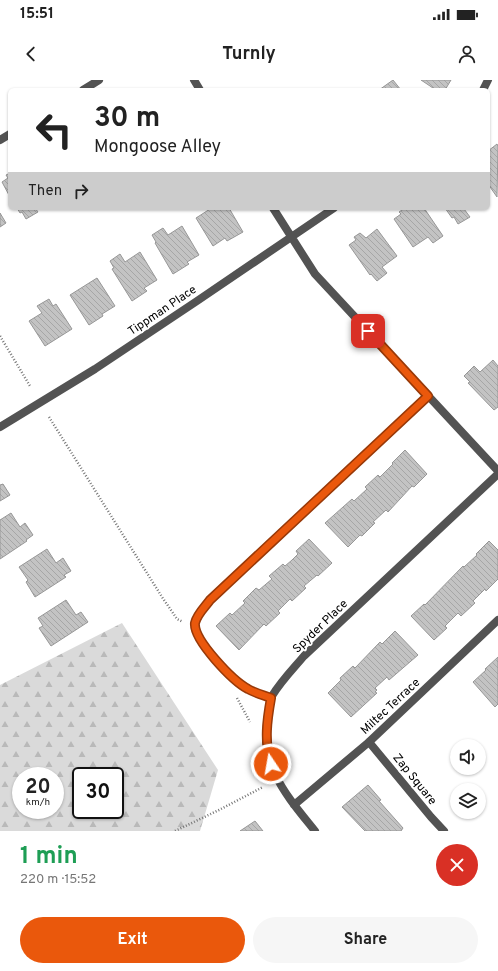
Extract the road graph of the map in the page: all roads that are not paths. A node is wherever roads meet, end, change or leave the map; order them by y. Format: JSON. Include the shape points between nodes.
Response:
{"nodes":[{"id":1,"x":99,"y":80,"type":"edge"},
{"id":2,"x":86,"y":88,"type":"edge"},
{"id":3,"x":274,"y":210,"type":"edge"},
{"id":4,"x":331,"y":210,"type":"edge"},
{"id":5,"x":291,"y":237,"type":"junction"},
{"id":6,"x":428,"y":396,"type":"junction"},
{"id":7,"x":0,"y":427,"type":"edge"},
{"id":8,"x":498,"y":471,"type":"edge"},
{"id":9,"x":498,"y":474,"type":"edge"},
{"id":10,"x":498,"y":620,"type":"edge"},
{"id":11,"x":271,"y":698,"type":"junction"},
{"id":12,"x":370,"y":742,"type":"junction"},
{"id":13,"x":294,"y":805,"type":"junction"},
{"id":14,"x":315,"y":831,"type":"edge"},
{"id":15,"x":444,"y":831,"type":"edge"}],
"edges":[{"from":1,"to":2,"type":"street"},
{"from":3,"to":5,"type":"street"},
{"from":4,"to":5,"type":"street","name":"Tippman Place"},
{"from":5,"to":6,"type":"street","via":[[315,274]]},
{"from":5,"to":7,"type":"street","name":"Tippman Place","via":[[198,302]]},
{"from":6,"to":8,"type":"street"},
{"from":6,"to":11,"type":"street","via":[[210,600],[197,617],[196,634],[214,658],[248,690]]},
{"from":9,"to":11,"type":"street","name":"Spyder Place","via":[[304,656]]},
{"from":10,"to":12,"type":"street","name":"Miltec Terrace"},
{"from":11,"to":13,"type":"street","name":"Spyder Place","via":[[267,722],[268,756],[273,773]]},
{"from":12,"to":13,"type":"street","name":"Miltec Terrace"},
{"from":12,"to":15,"type":"street","name":"Zap Square"},
{"from":13,"to":14,"type":"street","name":"Spyder Place"}]}
